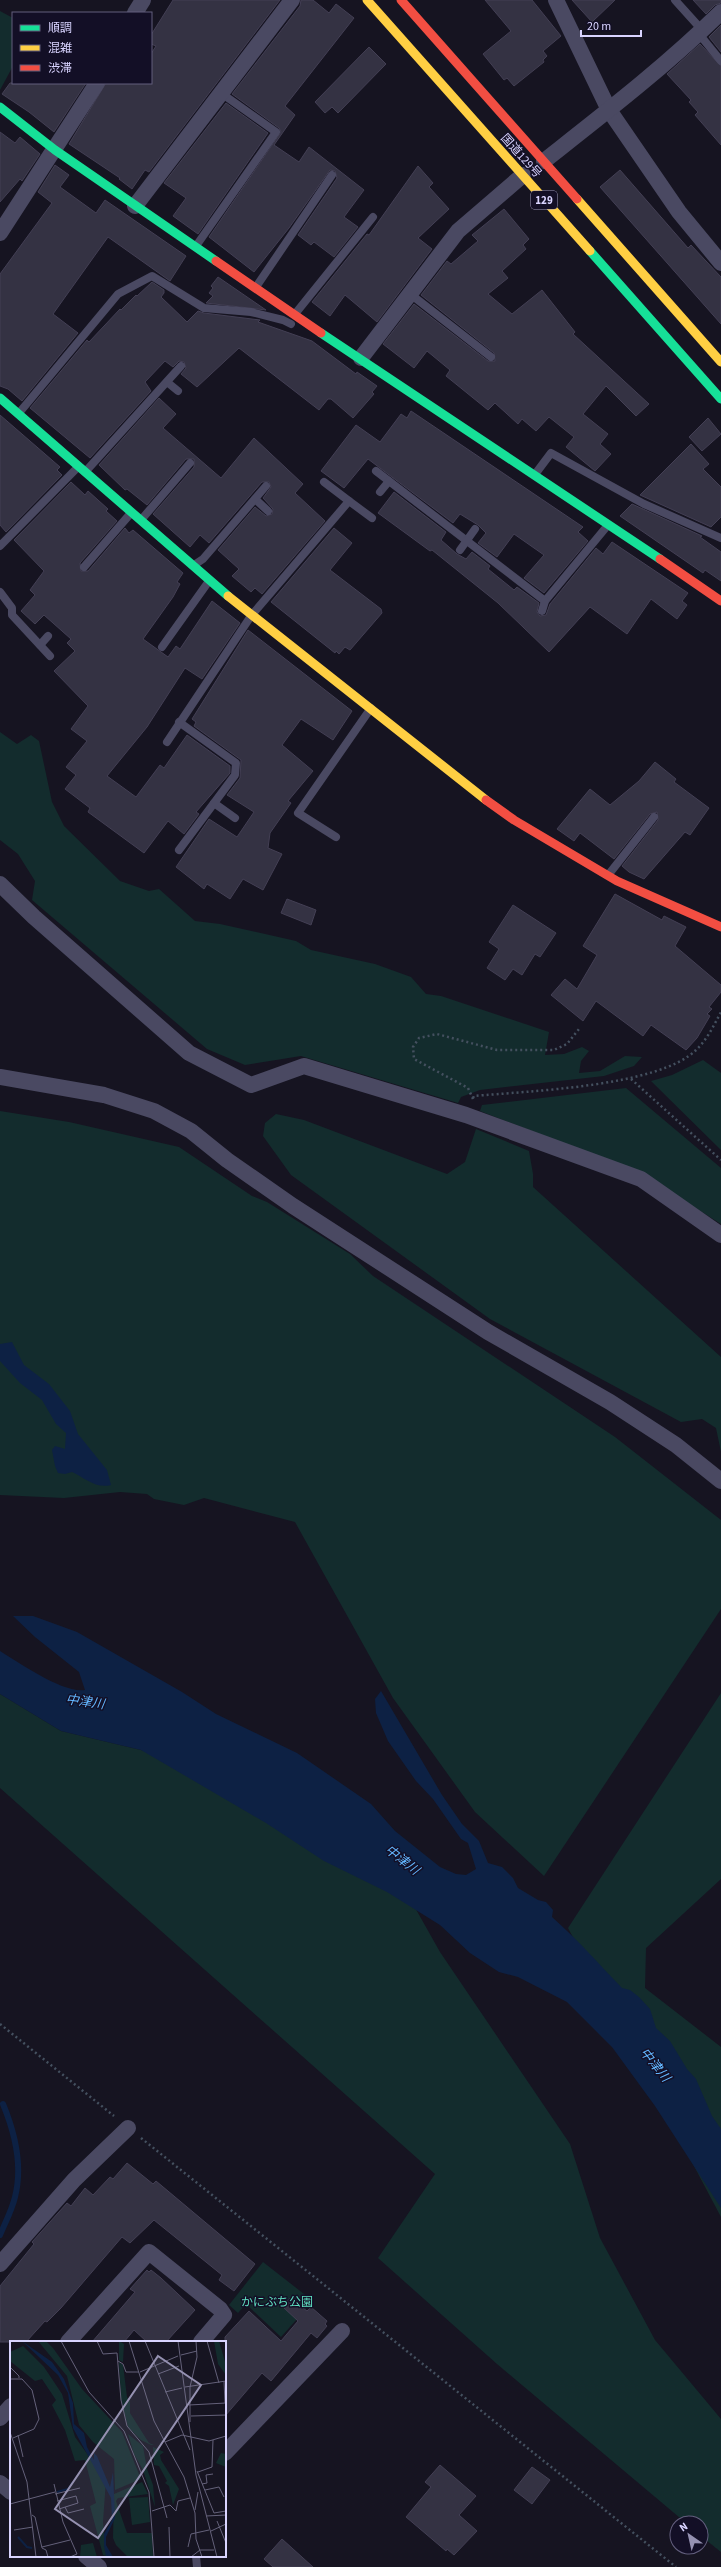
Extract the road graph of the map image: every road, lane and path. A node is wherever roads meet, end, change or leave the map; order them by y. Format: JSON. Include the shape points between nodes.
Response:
{"nodes":[{"id":1,"x":143,"y":0,"type":"edge"},
{"id":2,"x":292,"y":0,"type":"edge"},
{"id":3,"x":367,"y":0,"type":"edge"},
{"id":4,"x":401,"y":0,"type":"edge"},
{"id":5,"x":556,"y":0,"type":"edge"},
{"id":6,"x":675,"y":0,"type":"edge"},
{"id":7,"x":136,"y":12,"type":"edge"},
{"id":8,"x":721,"y":12,"type":"edge"},
{"id":9,"x":700,"y":32,"type":"junction"},
{"id":10,"x":721,"y":61,"type":"edge"},
{"id":11,"x":96,"y":84,"type":"edge"},
{"id":12,"x":221,"y":93,"type":"junction"},
{"id":13,"x":0,"y":107,"type":"edge"},
{"id":14,"x":609,"y":110,"type":"junction"},
{"id":15,"x":55,"y":150,"type":"junction"},
{"id":16,"x":544,"y":161,"type":"junction"},
{"id":17,"x":332,"y":175,"type":"dead end"},
{"id":18,"x":523,"y":175,"type":"junction"},
{"id":19,"x":135,"y":206,"type":"junction"},
{"id":20,"x":373,"y":217,"type":"dead end"},
{"id":21,"x":0,"y":233,"type":"edge"},
{"id":22,"x":196,"y":246,"type":"junction"},
{"id":23,"x":721,"y":264,"type":"edge"},
{"id":24,"x":256,"y":287,"type":"junction"},
{"id":25,"x":409,"y":293,"type":"junction"},
{"id":26,"x":295,"y":314,"type":"junction"},
{"id":27,"x":319,"y":331,"type":"junction"},
{"id":28,"x":718,"y":351,"type":"edge"},
{"id":29,"x":491,"y":356,"type":"dead end"},
{"id":30,"x":360,"y":358,"type":"junction"},
{"id":31,"x":181,"y":366,"type":"dead end"},
{"id":32,"x":167,"y":382,"type":"junction"},
{"id":33,"x":178,"y":391,"type":"dead end"},
{"id":34,"x":0,"y":398,"type":"edge"},
{"id":35,"x":721,"y":400,"type":"edge"},
{"id":36,"x":18,"y":414,"type":"junction"},
{"id":37,"x":190,"y":463,"type":"dead end"},
{"id":38,"x":82,"y":469,"type":"junction"},
{"id":39,"x":376,"y":471,"type":"dead end"},
{"id":40,"x":535,"y":474,"type":"junction"},
{"id":41,"x":389,"y":481,"type":"junction"},
{"id":42,"x":324,"y":482,"type":"dead end"},
{"id":43,"x":266,"y":486,"type":"dead end"},
{"id":44,"x":380,"y":492,"type":"dead end"},
{"id":45,"x":255,"y":499,"type":"junction"},
{"id":46,"x":349,"y":501,"type":"junction"},
{"id":47,"x":268,"y":511,"type":"dead end"},
{"id":48,"x":132,"y":512,"type":"junction"},
{"id":49,"x":372,"y":518,"type":"dead end"},
{"id":50,"x":142,"y":520,"type":"junction"},
{"id":51,"x":608,"y":525,"type":"junction"},
{"id":52,"x":475,"y":529,"type":"dead end"},
{"id":53,"x":721,"y":538,"type":"edge"},
{"id":54,"x":466,"y":540,"type":"junction"},
{"id":55,"x":0,"y":546,"type":"edge"},
{"id":56,"x":460,"y":550,"type":"dead end"},
{"id":57,"x":193,"y":565,"type":"junction"},
{"id":58,"x":84,"y":567,"type":"dead end"},
{"id":59,"x":210,"y":579,"type":"junction"},
{"id":60,"x":0,"y":592,"type":"edge"},
{"id":61,"x":545,"y":601,"type":"junction"},
{"id":62,"x":721,"y":601,"type":"edge"},
{"id":63,"x":542,"y":611,"type":"dead end"},
{"id":64,"x":251,"y":616,"type":"junction"},
{"id":65,"x":48,"y":636,"type":"dead end"},
{"id":66,"x":40,"y":645,"type":"junction"},
{"id":67,"x":162,"y":647,"type":"dead end"},
{"id":68,"x":50,"y":656,"type":"dead end"},
{"id":69,"x":371,"y":708,"type":"junction"},
{"id":70,"x":179,"y":722,"type":"junction"},
{"id":71,"x":167,"y":742,"type":"dead end"},
{"id":72,"x":214,"y":803,"type":"junction"},
{"id":73,"x":654,"y":817,"type":"dead end"},
{"id":74,"x":235,"y":818,"type":"dead end"},
{"id":75,"x":336,"y":837,"type":"dead end"},
{"id":76,"x":179,"y":850,"type":"dead end"},
{"id":77,"x":608,"y":876,"type":"junction"},
{"id":78,"x":0,"y":884,"type":"edge"},
{"id":79,"x":721,"y":927,"type":"edge"},
{"id":80,"x":721,"y":1012,"type":"edge"},
{"id":81,"x":579,"y":1029,"type":"dead end"},
{"id":82,"x":0,"y":1077,"type":"edge"},
{"id":83,"x":631,"y":1079,"type":"junction"},
{"id":84,"x":473,"y":1099,"type":"junction"},
{"id":85,"x":466,"y":1114,"type":"junction"},
{"id":86,"x":721,"y":1160,"type":"edge"},
{"id":87,"x":721,"y":1235,"type":"edge"},
{"id":88,"x":721,"y":1481,"type":"edge"},
{"id":89,"x":0,"y":2024,"type":"edge"},
{"id":90,"x":128,"y":2128,"type":"junction"},
{"id":91,"x":0,"y":2264,"type":"edge"},
{"id":92,"x":342,"y":2331,"type":"dead end"},
{"id":93,"x":69,"y":2341,"type":"edge"},
{"id":94,"x":202,"y":2341,"type":"edge"},
{"id":95,"x":10,"y":2407,"type":"edge"},
{"id":96,"x":0,"y":2418,"type":"edge"},
{"id":97,"x":226,"y":2452,"type":"edge"},
{"id":98,"x":0,"y":2483,"type":"edge"},
{"id":99,"x":10,"y":2491,"type":"edge"},
{"id":100,"x":87,"y":2557,"type":"edge"},
{"id":101,"x":196,"y":2557,"type":"edge"},
{"id":102,"x":99,"y":2567,"type":"edge"},
{"id":103,"x":197,"y":2567,"type":"edge"},
{"id":104,"x":676,"y":2567,"type":"edge"}],
"edges":[{"from":1,"to":7,"type":"street"},
{"from":2,"to":12,"type":"street"},
{"from":3,"to":18,"type":"main road","name":"国道129号","number":"129"},
{"from":4,"to":16,"type":"main road","name":"国道129号","number":"129"},
{"from":5,"to":14,"type":"street"},
{"from":6,"to":9,"type":"lane"},
{"from":8,"to":9,"type":"street"},
{"from":9,"to":10,"type":"lane"},
{"from":9,"to":14,"type":"street"},
{"from":11,"to":15,"type":"street"},
{"from":12,"to":19,"type":"street"},
{"from":12,"to":22,"type":"lane","via":[[276,132]]},
{"from":13,"to":15,"type":"main road"},
{"from":14,"to":16,"type":"street"},
{"from":14,"to":23,"type":"street","via":[[679,212]]},
{"from":15,"to":19,"type":"main road"},
{"from":15,"to":21,"type":"street"},
{"from":16,"to":28,"type":"main road","name":"国道129号","number":"129"},
{"from":17,"to":24,"type":"lane"},
{"from":18,"to":25,"type":"street","via":[[458,231]]},
{"from":18,"to":35,"type":"main road","name":"国道129号","number":"129"},
{"from":19,"to":22,"type":"main road"},
{"from":20,"to":26,"type":"lane"},
{"from":22,"to":24,"type":"main road"},
{"from":24,"to":26,"type":"main road"},
{"from":25,"to":29,"type":"lane"},
{"from":25,"to":30,"type":"street"},
{"from":26,"to":27,"type":"main road"},
{"from":27,"to":30,"type":"main road"},
{"from":27,"to":36,"type":"lane","via":[[304,332],[283,320],[252,312],[204,308],[152,276],[118,294]]},
{"from":30,"to":40,"type":"main road","via":[[468,432]]},
{"from":31,"to":32,"type":"lane"},
{"from":32,"to":33,"type":"lane"},
{"from":32,"to":38,"type":"lane"},
{"from":34,"to":36,"type":"main road"},
{"from":36,"to":38,"type":"main road"},
{"from":37,"to":50,"type":"lane"},
{"from":38,"to":48,"type":"main road"},
{"from":38,"to":55,"type":"lane"},
{"from":39,"to":41,"type":"lane"},
{"from":40,"to":51,"type":"main road"},
{"from":40,"to":53,"type":"lane","via":[[551,453],[644,504]]},
{"from":41,"to":44,"type":"lane"},
{"from":41,"to":54,"type":"lane"},
{"from":42,"to":46,"type":"lane"},
{"from":43,"to":45,"type":"lane"},
{"from":45,"to":47,"type":"lane"},
{"from":45,"to":57,"type":"lane","via":[[203,559]]},
{"from":46,"to":49,"type":"lane"},
{"from":46,"to":64,"type":"lane"},
{"from":48,"to":50,"type":"main road"},
{"from":48,"to":58,"type":"lane"},
{"from":50,"to":57,"type":"main road"},
{"from":51,"to":61,"type":"lane"},
{"from":51,"to":62,"type":"main road"},
{"from":52,"to":54,"type":"lane"},
{"from":54,"to":56,"type":"lane"},
{"from":54,"to":61,"type":"lane"},
{"from":57,"to":59,"type":"main road"},
{"from":59,"to":64,"type":"main road"},
{"from":59,"to":67,"type":"lane"},
{"from":60,"to":66,"type":"lane","via":[[12,608],[12,615]]},
{"from":61,"to":63,"type":"lane"},
{"from":64,"to":69,"type":"main road"},
{"from":64,"to":70,"type":"lane"},
{"from":65,"to":66,"type":"lane"},
{"from":66,"to":68,"type":"lane"},
{"from":69,"to":75,"type":"lane","via":[[298,813]]},
{"from":69,"to":77,"type":"main road","via":[[454,776],[514,820]]},
{"from":70,"to":71,"type":"lane"},
{"from":70,"to":72,"type":"lane","via":[[236,763],[235,775]]},
{"from":72,"to":74,"type":"lane"},
{"from":72,"to":76,"type":"lane"},
{"from":73,"to":77,"type":"lane"},
{"from":77,"to":79,"type":"main road"},
{"from":78,"to":85,"type":"street","via":[[189,1053],[251,1085],[304,1066]]},
{"from":80,"to":83,"type":"path","via":[[696,1051],[678,1062]]},
{"from":81,"to":84,"type":"path","via":[[567,1044],[554,1050],[497,1050],[437,1034],[419,1038],[413,1047],[414,1059],[468,1088]]},
{"from":82,"to":88,"type":"street","via":[[104,1095],[154,1111],[191,1130],[227,1160],[293,1206],[488,1332],[610,1402],[676,1445]]},
{"from":83,"to":84,"type":"path","via":[[474,1096]]},
{"from":83,"to":86,"type":"path"},
{"from":84,"to":85,"type":"path"},
{"from":85,"to":87,"type":"street","via":[[641,1180]]},
{"from":89,"to":90,"type":"path"},
{"from":90,"to":91,"type":"street","via":[[74,2180]]},
{"from":90,"to":104,"type":"path"},
{"from":92,"to":97,"type":"street","via":[[311,2353]]},
{"from":93,"to":94,"type":"street","via":[[149,2252],[220,2309],[224,2315]]},
{"from":95,"to":96,"type":"street"},
{"from":98,"to":99,"type":"street"},
{"from":100,"to":102,"type":"street"},
{"from":101,"to":103,"type":"lane"}]}
